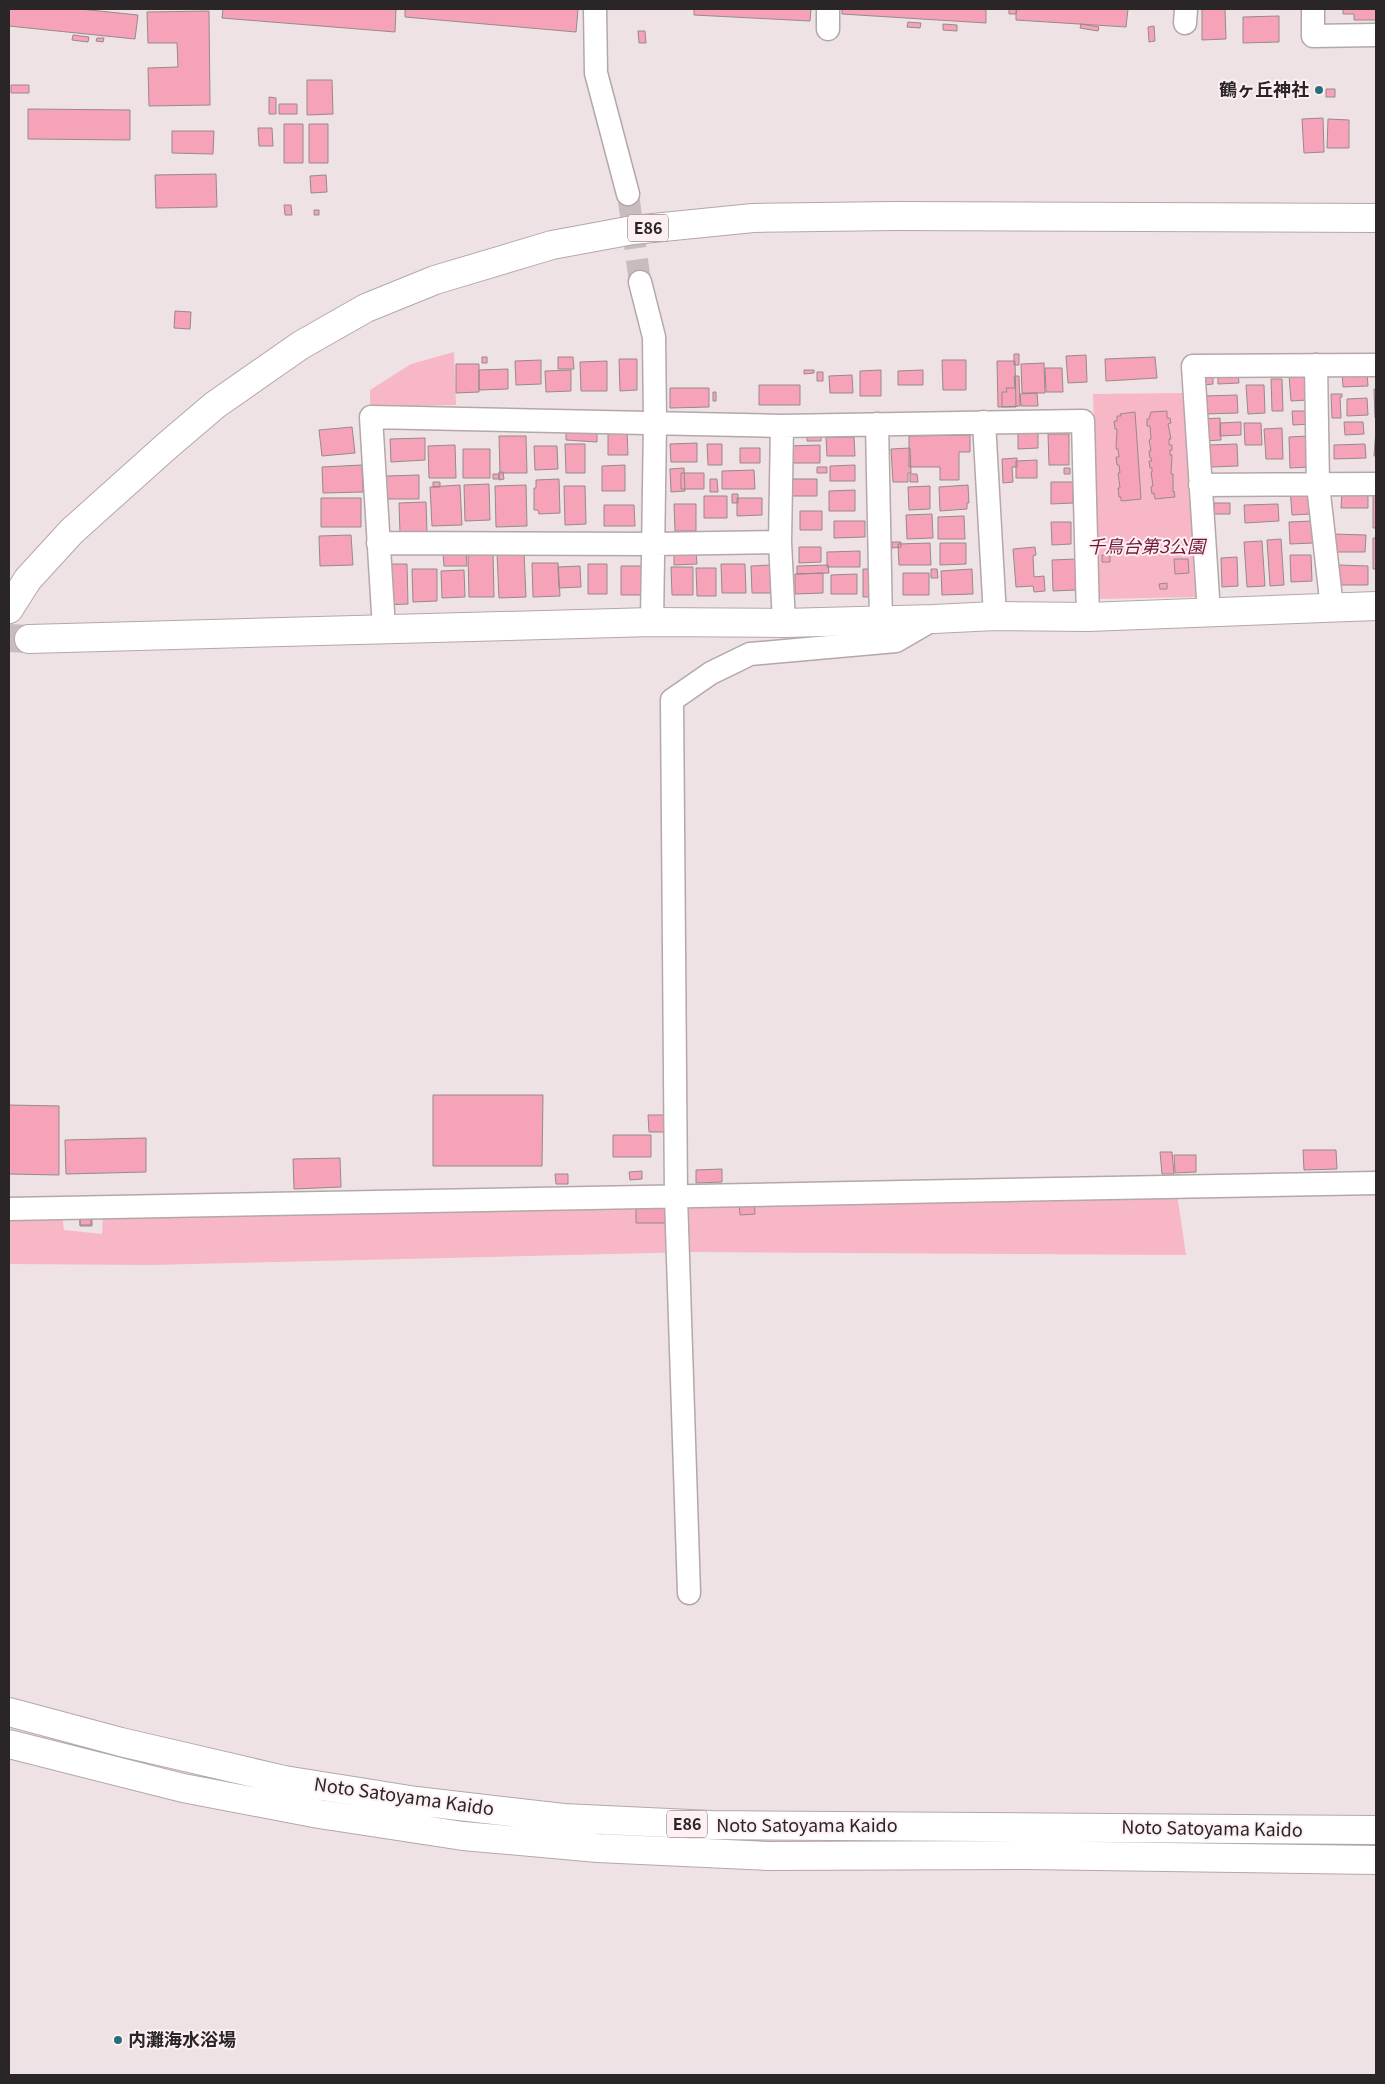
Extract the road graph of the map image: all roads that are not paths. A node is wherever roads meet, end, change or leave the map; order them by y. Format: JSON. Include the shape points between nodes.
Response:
{"nodes":[{"id":1,"x":595,"y":9,"type":"edge"},
{"id":2,"x":1313,"y":9,"type":"edge"},
{"id":3,"x":1376,"y":35,"type":"edge"},
{"id":4,"x":628,"y":194,"type":"tunnel mouth"},
{"id":5,"x":1376,"y":218,"type":"edge"},
{"id":6,"x":640,"y":282,"type":"tunnel mouth"},
{"id":7,"x":1316,"y":365,"type":"junction"},
{"id":8,"x":1376,"y":365,"type":"edge"},
{"id":9,"x":655,"y":422,"type":"junction"},
{"id":10,"x":984,"y":422,"type":"junction"},
{"id":11,"x":877,"y":424,"type":"junction"},
{"id":12,"x":782,"y":426,"type":"junction"},
{"id":13,"x":1376,"y":484,"type":"edge"},
{"id":14,"x":1200,"y":485,"type":"junction"},
{"id":15,"x":1318,"y":485,"type":"junction"},
{"id":16,"x":780,"y":542,"type":"junction"},
{"id":17,"x":378,"y":543,"type":"junction"},
{"id":18,"x":654,"y":544,"type":"junction"},
{"id":19,"x":1376,"y":606,"type":"edge"},
{"id":20,"x":1332,"y":608,"type":"junction"},
{"id":21,"x":9,"y":609,"type":"edge"},
{"id":22,"x":1209,"y":613,"type":"junction"},
{"id":23,"x":995,"y":616,"type":"junction"},
{"id":24,"x":1088,"y":617,"type":"junction"},
{"id":25,"x":934,"y":620,"type":"junction"},
{"id":26,"x":881,"y":621,"type":"junction"},
{"id":27,"x":652,"y":622,"type":"junction"},
{"id":28,"x":784,"y":623,"type":"junction"},
{"id":29,"x":384,"y":629,"type":"junction"},
{"id":30,"x":29,"y":639,"type":"tunnel mouth"},
{"id":31,"x":1376,"y":1183,"type":"edge"},
{"id":32,"x":676,"y":1197,"type":"junction"},
{"id":33,"x":9,"y":1209,"type":"edge"},
{"id":34,"x":689,"y":1593,"type":"dead end"},
{"id":35,"x":9,"y":1712,"type":"edge"},
{"id":36,"x":9,"y":1744,"type":"edge"},
{"id":37,"x":1376,"y":1830,"type":"edge"},
{"id":38,"x":1376,"y":1860,"type":"edge"}],
"edges":[{"from":1,"to":4,"type":"street","via":[[596,73]]},
{"from":2,"to":3,"type":"street","via":[[1313,36]]},
{"from":5,"to":21,"type":"main road","number":"E86","via":[[753,218],[633,230],[552,246],[434,280],[366,308],[301,345],[215,406],[72,531],[28,579]]},
{"from":6,"to":9,"type":"street","via":[[654,338]]},
{"from":7,"to":8,"type":"street"},
{"from":7,"to":14,"type":"street","via":[[1193,366]]},
{"from":7,"to":15,"type":"street"},
{"from":9,"to":12,"type":"street"},
{"from":9,"to":17,"type":"street","via":[[371,417]]},
{"from":9,"to":18,"type":"street"},
{"from":10,"to":11,"type":"street"},
{"from":10,"to":23,"type":"street"},
{"from":10,"to":24,"type":"street","via":[[1083,421]]},
{"from":11,"to":12,"type":"street"},
{"from":11,"to":26,"type":"street"},
{"from":12,"to":16,"type":"street"},
{"from":13,"to":15,"type":"street"},
{"from":14,"to":15,"type":"street"},
{"from":14,"to":22,"type":"street"},
{"from":15,"to":20,"type":"street"},
{"from":16,"to":18,"type":"street"},
{"from":16,"to":28,"type":"street"},
{"from":17,"to":18,"type":"street"},
{"from":17,"to":29,"type":"street"},
{"from":18,"to":27,"type":"street"},
{"from":19,"to":20,"type":"main road"},
{"from":20,"to":22,"type":"main road"},
{"from":22,"to":24,"type":"main road"},
{"from":23,"to":24,"type":"main road"},
{"from":23,"to":25,"type":"main road"},
{"from":25,"to":26,"type":"main road"},
{"from":25,"to":32,"type":"street","via":[[896,641],[750,654],[711,673],[672,700]]},
{"from":26,"to":28,"type":"main road"},
{"from":27,"to":28,"type":"main road"},
{"from":27,"to":29,"type":"main road"},
{"from":29,"to":30,"type":"main road"},
{"from":31,"to":32,"type":"street"},
{"from":32,"to":33,"type":"street"},
{"from":32,"to":34,"type":"street"},
{"from":35,"to":37,"type":"main road","name":"Noto Satoyama Kaido","number":"E86","via":[[284,1780],[416,1801],[563,1818],[711,1825]]},
{"from":36,"to":38,"type":"main road","name":"Noto Satoyama Kaido","number":"E86","via":[[183,1788],[319,1814],[473,1837],[598,1848],[767,1856],[1025,1855]]}]}
